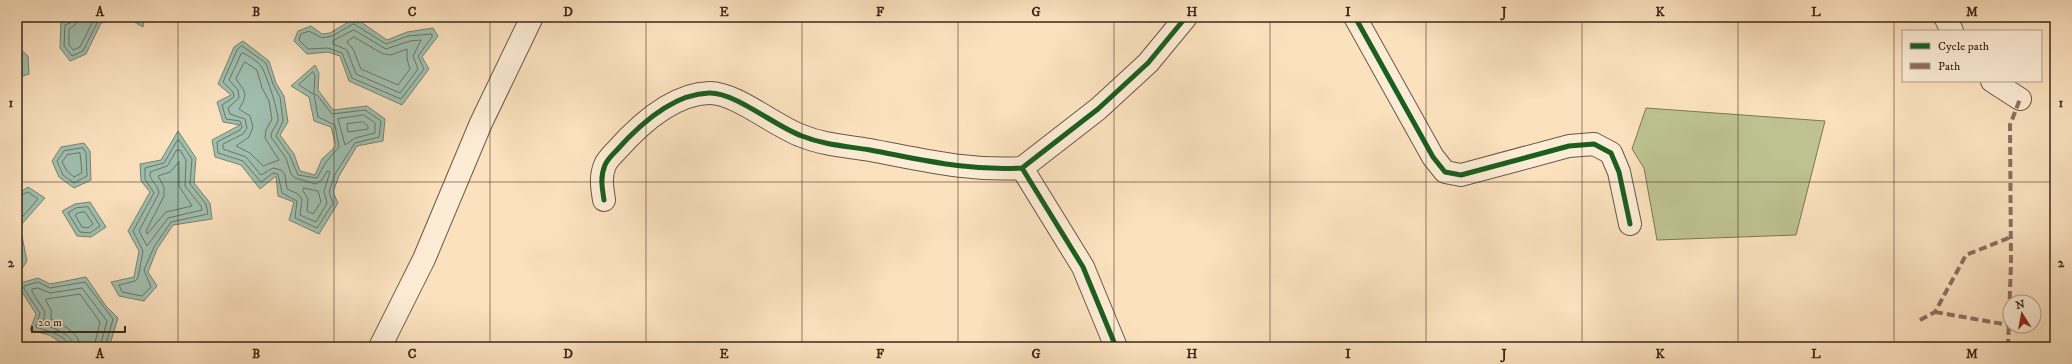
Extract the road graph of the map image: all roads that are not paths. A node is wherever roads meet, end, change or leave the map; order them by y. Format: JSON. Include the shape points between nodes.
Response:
{"nodes":[{"id":1,"x":532,"y":17,"type":"edge"},
{"id":2,"x":1186,"y":17,"type":"edge"},
{"id":3,"x":1355,"y":17,"type":"edge"},
{"id":4,"x":1945,"y":17,"type":"edge"},
{"id":5,"x":1952,"y":30,"type":"edge"},
{"id":6,"x":1994,"y":82,"type":"edge"},
{"id":7,"x":2020,"y":99,"type":"dead end"},
{"id":8,"x":1022,"y":168,"type":"junction"},
{"id":9,"x":604,"y":200,"type":"dead end"},
{"id":10,"x":1630,"y":224,"type":"dead end"},
{"id":11,"x":380,"y":347,"type":"edge"},
{"id":12,"x":1116,"y":347,"type":"edge"}],
"edges":[{"from":1,"to":11,"type":"street","via":[[481,123],[424,259]]},
{"from":2,"to":8,"type":"street","via":[[1148,63],[1098,109]]},
{"from":3,"to":10,"type":"street","via":[[1433,157],[1445,172],[1461,175],[1569,146],[1594,144],[1611,153],[1619,172]]},
{"from":4,"to":5,"type":"street"},
{"from":6,"to":7,"type":"street"},
{"from":8,"to":9,"type":"street","via":[[990,170],[956,167],[869,150],[828,145],[801,136],[732,99],[710,93],[686,98],[665,108],[625,141],[605,163],[600,181]]},
{"from":8,"to":12,"type":"street","via":[[1083,267]]}]}
